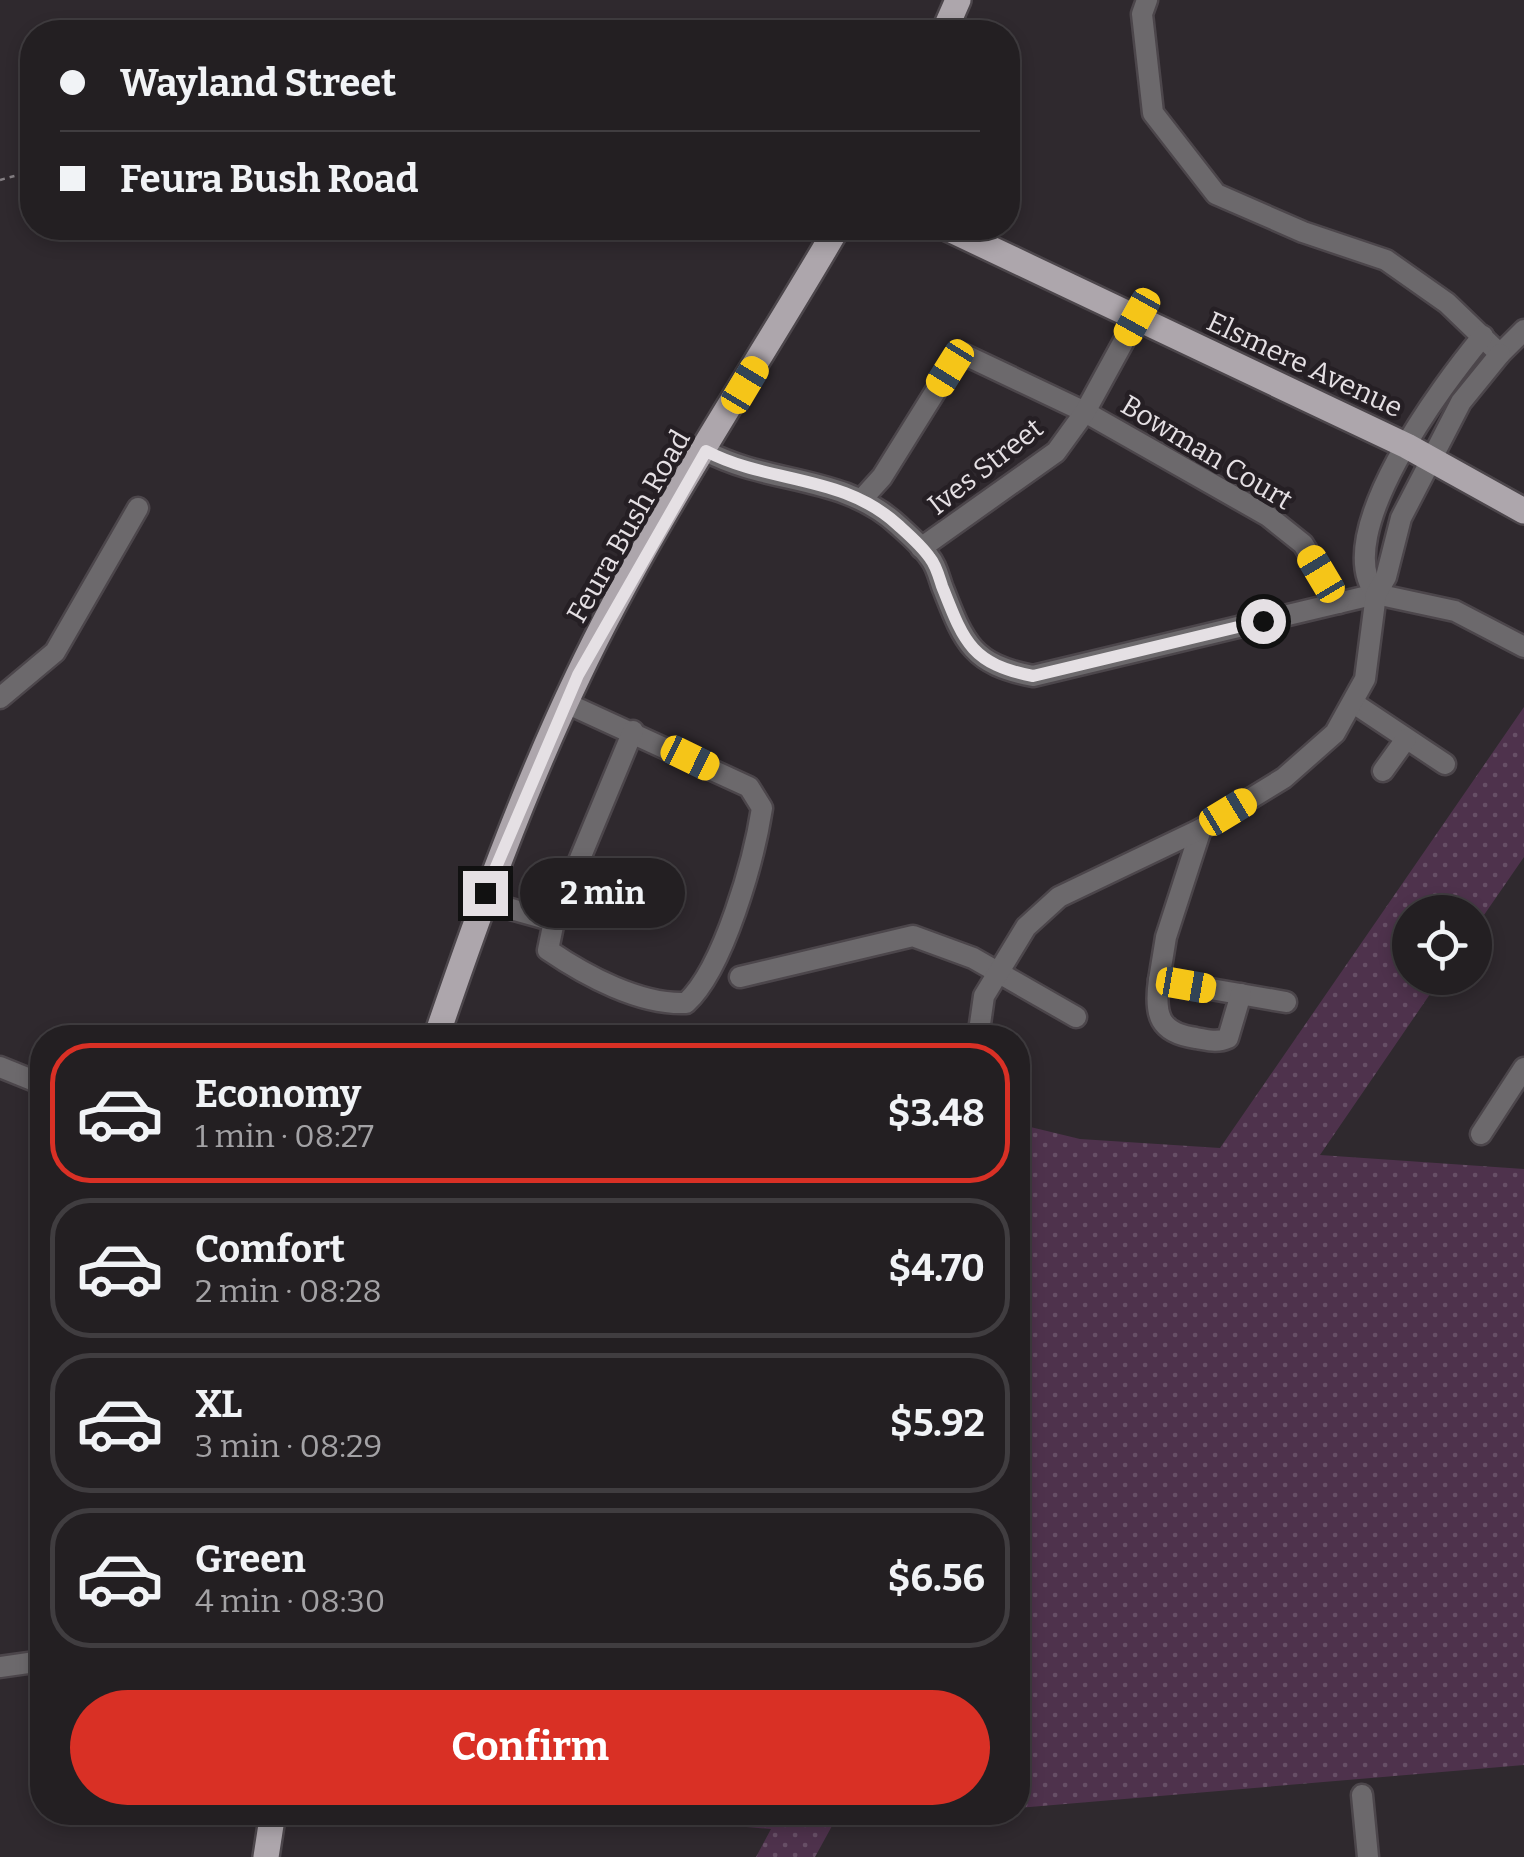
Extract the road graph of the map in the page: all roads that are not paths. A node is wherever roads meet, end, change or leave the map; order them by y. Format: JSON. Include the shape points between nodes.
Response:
{"nodes":[{"id":1,"x":1147,"y":0,"type":"edge"},
{"id":2,"x":830,"y":240,"type":"edge"},
{"id":3,"x":973,"y":240,"type":"edge"},
{"id":4,"x":1137,"y":317,"type":"junction"},
{"id":5,"x":1524,"y":330,"type":"edge"},
{"id":6,"x":1483,"y":336,"type":"junction"},
{"id":7,"x":1500,"y":354,"type":"junction"},
{"id":8,"x":1086,"y":412,"type":"junction"},
{"id":9,"x":1408,"y":446,"type":"junction"},
{"id":10,"x":706,"y":451,"type":"junction"},
{"id":11,"x":1432,"y":458,"type":"junction"},
{"id":12,"x":863,"y":498,"type":"junction"},
{"id":13,"x":138,"y":508,"type":"dead end"},
{"id":14,"x":1524,"y":511,"type":"edge"},
{"id":15,"x":921,"y":548,"type":"junction"},
{"id":16,"x":1376,"y":594,"type":"junction"},
{"id":17,"x":1339,"y":602,"type":"junction"},
{"id":18,"x":1524,"y":647,"type":"edge"},
{"id":19,"x":0,"y":698,"type":"edge"},
{"id":20,"x":566,"y":702,"type":"junction"},
{"id":21,"x":1354,"y":704,"type":"junction"},
{"id":22,"x":633,"y":731,"type":"junction"},
{"id":23,"x":1406,"y":739,"type":"junction"},
{"id":24,"x":1445,"y":764,"type":"dead end"},
{"id":25,"x":1383,"y":770,"type":"dead end"},
{"id":26,"x":1201,"y":829,"type":"junction"},
{"id":27,"x":482,"y":901,"type":"junction"},
{"id":28,"x":554,"y":921,"type":"junction"},
{"id":29,"x":998,"y":973,"type":"junction"},
{"id":30,"x":740,"y":978,"type":"dead end"},
{"id":31,"x":1159,"y":980,"type":"junction"},
{"id":32,"x":1241,"y":994,"type":"junction"},
{"id":33,"x":1286,"y":1002,"type":"dead end"},
{"id":34,"x":1076,"y":1017,"type":"dead end"},
{"id":35,"x":440,"y":1025,"type":"edge"},
{"id":36,"x":980,"y":1025,"type":"edge"},
{"id":37,"x":0,"y":1066,"type":"edge"},
{"id":38,"x":1524,"y":1068,"type":"edge"},
{"id":39,"x":30,"y":1079,"type":"edge"},
{"id":40,"x":1481,"y":1134,"type":"dead end"},
{"id":41,"x":30,"y":1663,"type":"edge"},
{"id":42,"x":0,"y":1667,"type":"edge"},
{"id":43,"x":1362,"y":1794,"type":"dead end"},
{"id":44,"x":271,"y":1825,"type":"edge"},
{"id":45,"x":266,"y":1857,"type":"edge"},
{"id":46,"x":1368,"y":1857,"type":"edge"}],
"edges":[{"from":1,"to":6,"type":"street","via":[[1142,14],[1153,113],[1216,194],[1386,260]]},
{"from":2,"to":10,"type":"main road","name":"Feura Bush Road"},
{"from":3,"to":4,"type":"main road","name":"Elsmere Avenue"},
{"from":4,"to":8,"type":"street","name":"Ives Street"},
{"from":4,"to":9,"type":"main road","name":"Elsmere Avenue"},
{"from":5,"to":7,"type":"street"},
{"from":6,"to":7,"type":"street"},
{"from":6,"to":9,"type":"street","via":[[1442,386]]},
{"from":7,"to":11,"type":"street","via":[[1461,402]]},
{"from":8,"to":12,"type":"street","name":"Bowman Court","via":[[965,355]]},
{"from":8,"to":15,"type":"street","name":"Ives Street","via":[[1056,452]]},
{"from":8,"to":17,"type":"street","name":"Bowman Court","via":[[1268,516],[1304,544]]},
{"from":9,"to":11,"type":"main road","name":"Elsmere Avenue"},
{"from":9,"to":16,"type":"street","via":[[1369,526],[1364,579]]},
{"from":10,"to":12,"type":"street","via":[[750,471],[827,484]]},
{"from":10,"to":20,"type":"main road","name":"Feura Bush Road","via":[[620,594]]},
{"from":11,"to":14,"type":"main road","name":"Elsmere Avenue"},
{"from":11,"to":16,"type":"street","via":[[1400,518]]},
{"from":12,"to":15,"type":"street"},
{"from":13,"to":19,"type":"street","via":[[55,652]]},
{"from":15,"to":17,"type":"street","via":[[976,657],[1033,676]]},
{"from":16,"to":17,"type":"street"},
{"from":16,"to":18,"type":"street","via":[[1455,611]]},
{"from":16,"to":21,"type":"street","via":[[1372,645]]},
{"from":20,"to":22,"type":"street"},
{"from":20,"to":27,"type":"main road","name":"Feura Bush Road"},
{"from":21,"to":23,"type":"street"},
{"from":21,"to":26,"type":"street","via":[[1314,754]]},
{"from":22,"to":28,"type":"street"},
{"from":22,"to":28,"type":"street","via":[[748,787],[762,808],[756,854],[704,987],[686,1004],[660,1004],[548,950]]},
{"from":23,"to":24,"type":"street"},
{"from":23,"to":25,"type":"street"},
{"from":26,"to":29,"type":"street","via":[[1059,897],[1026,927]]},
{"from":26,"to":31,"type":"street"},
{"from":27,"to":28,"type":"street"},
{"from":27,"to":35,"type":"main road","name":"Feura Bush Road"},
{"from":29,"to":30,"type":"street","via":[[949,946],[904,936]]},
{"from":29,"to":34,"type":"street"},
{"from":29,"to":36,"type":"street","via":[[984,996]]},
{"from":31,"to":32,"type":"street"},
{"from":31,"to":32,"type":"street","via":[[1158,1020],[1166,1031],[1217,1042],[1228,1038]]},
{"from":32,"to":33,"type":"street"},
{"from":37,"to":39,"type":"street"},
{"from":38,"to":40,"type":"street"},
{"from":41,"to":42,"type":"street"},
{"from":43,"to":46,"type":"street"},
{"from":44,"to":45,"type":"main road"}]}
